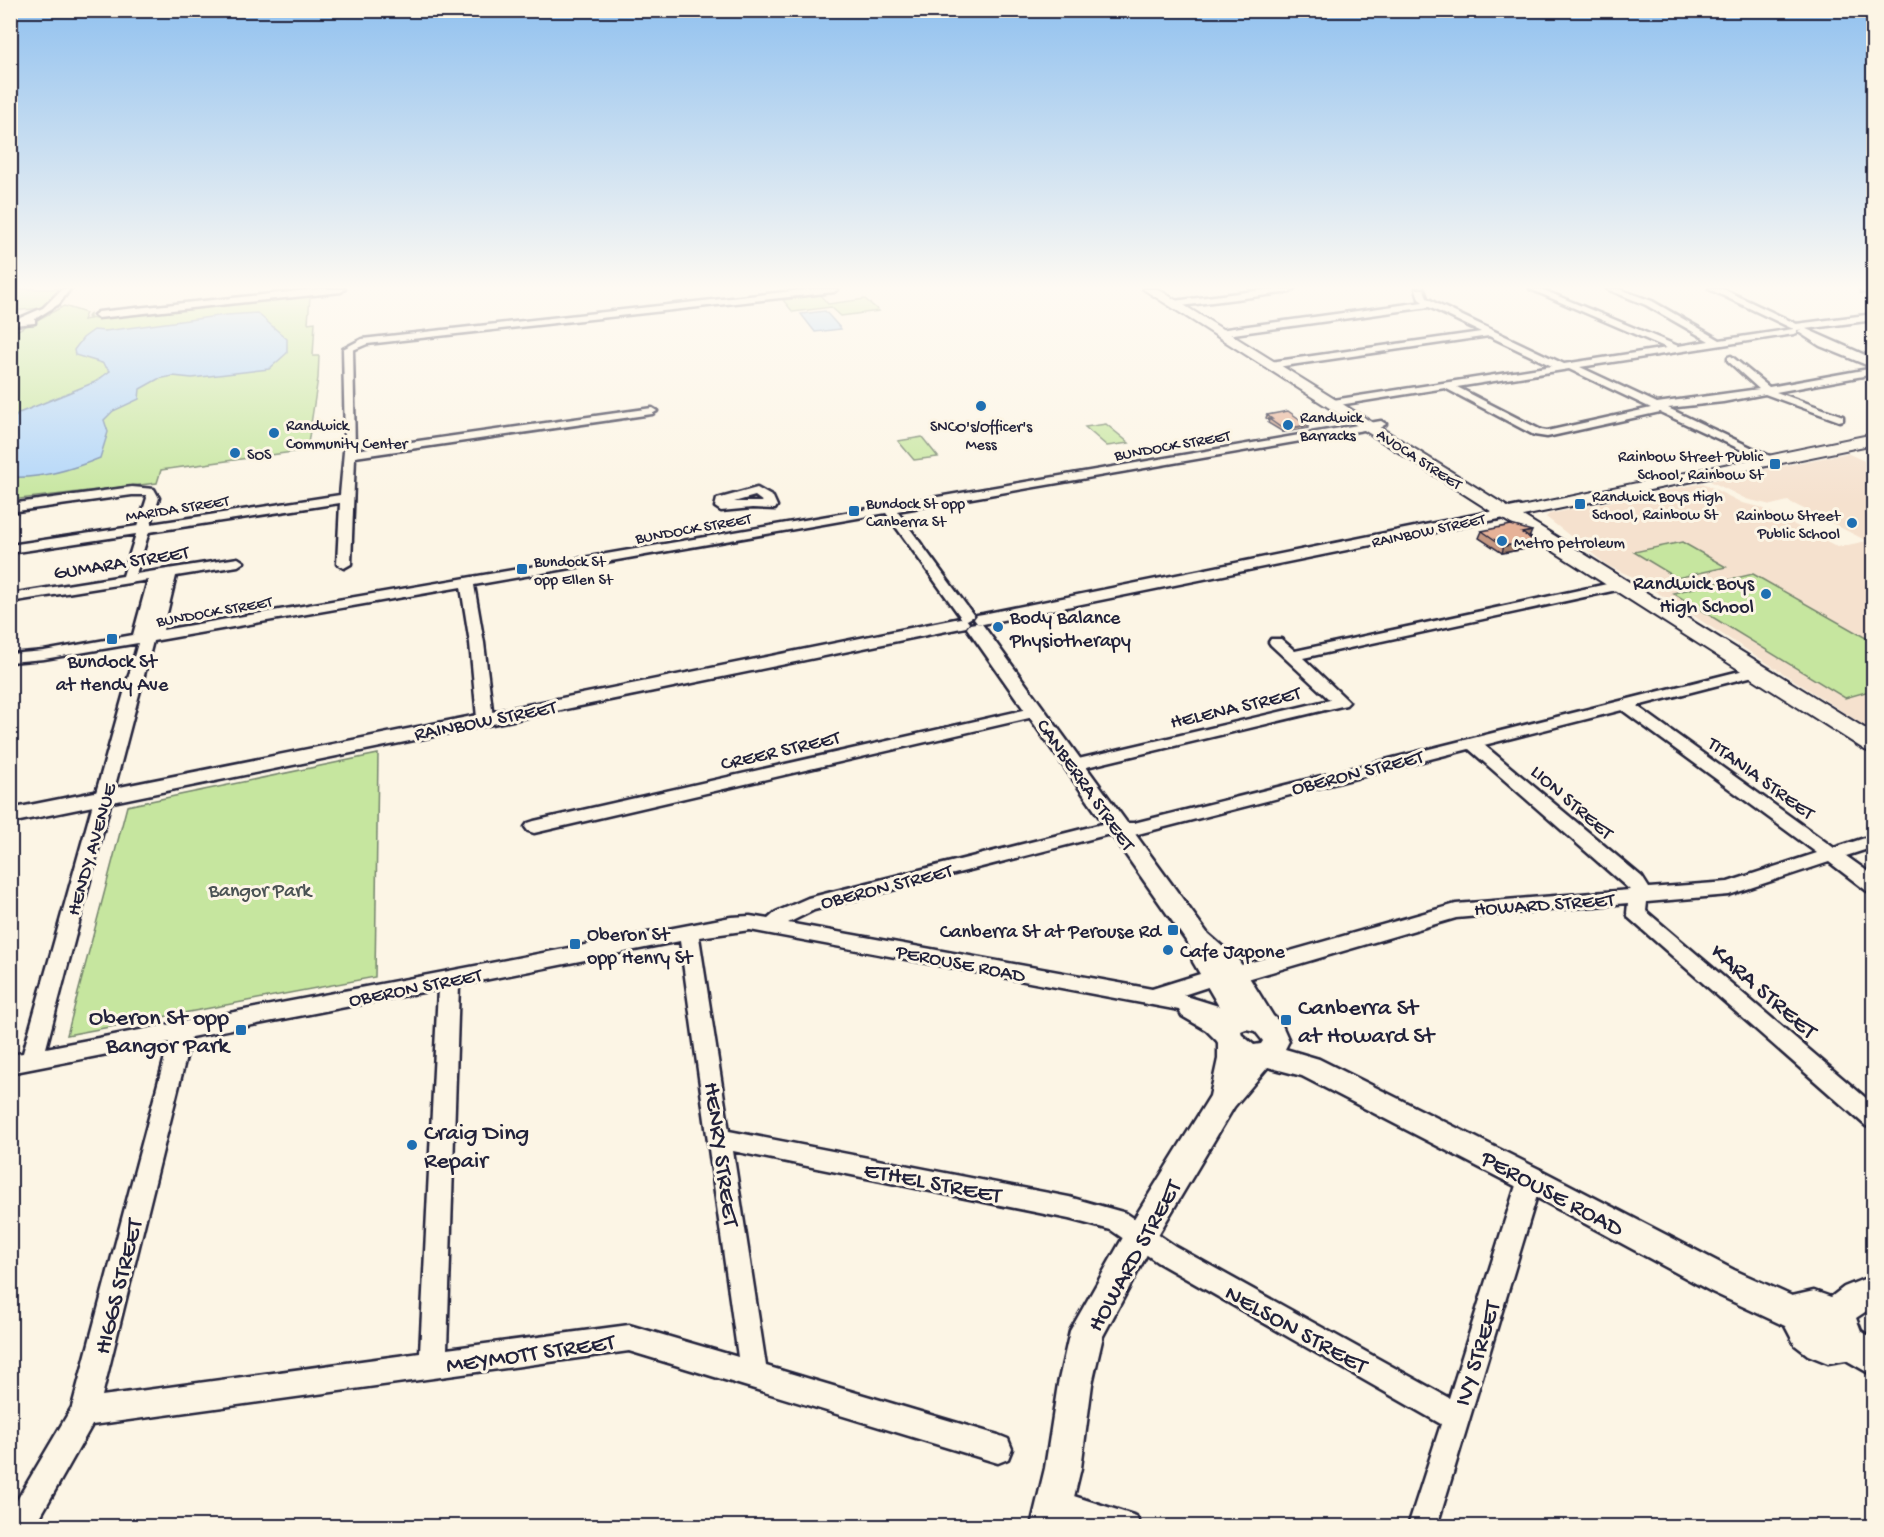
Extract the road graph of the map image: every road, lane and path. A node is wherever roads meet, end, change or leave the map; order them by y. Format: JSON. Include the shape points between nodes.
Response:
{"nodes":[{"id":1,"x":348,"y":361,"type":"edge"},
{"id":2,"x":1271,"y":361,"type":"edge"},
{"id":3,"x":1299,"y":361,"type":"edge"},
{"id":4,"x":1552,"y":361,"type":"edge"},
{"id":5,"x":1602,"y":361,"type":"edge"},
{"id":6,"x":1733,"y":361,"type":"edge"},
{"id":7,"x":1276,"y":364,"type":"junction"},
{"id":8,"x":1566,"y":367,"type":"junction"},
{"id":9,"x":1874,"y":371,"type":"edge"},
{"id":10,"x":1446,"y":386,"type":"junction"},
{"id":11,"x":1765,"y":391,"type":"junction"},
{"id":12,"x":1339,"y":403,"type":"junction"},
{"id":13,"x":1660,"y":407,"type":"junction"},
{"id":14,"x":652,"y":411,"type":"dead end"},
{"id":15,"x":1839,"y":418,"type":"dead end"},
{"id":16,"x":1375,"y":425,"type":"junction"},
{"id":17,"x":1874,"y":439,"type":"edge"},
{"id":18,"x":349,"y":454,"type":"junction"},
{"id":19,"x":1770,"y":460,"type":"junction"},
{"id":20,"x":346,"y":496,"type":"junction"},
{"id":21,"x":10,"y":508,"type":"edge"},
{"id":22,"x":889,"y":509,"type":"junction"},
{"id":23,"x":1513,"y":512,"type":"junction"},
{"id":24,"x":143,"y":529,"type":"junction"},
{"id":25,"x":10,"y":549,"type":"edge"},
{"id":26,"x":238,"y":562,"type":"dead end"},
{"id":27,"x":344,"y":564,"type":"dead end"},
{"id":28,"x":170,"y":573,"type":"junction"},
{"id":29,"x":156,"y":575,"type":"junction"},
{"id":30,"x":128,"y":580,"type":"junction"},
{"id":31,"x":467,"y":583,"type":"junction"},
{"id":32,"x":1621,"y":585,"type":"junction"},
{"id":33,"x":10,"y":598,"type":"edge"},
{"id":34,"x":972,"y":622,"type":"junction"},
{"id":35,"x":147,"y":638,"type":"junction"},
{"id":36,"x":1276,"y":642,"type":"dead end"},
{"id":37,"x":1292,"y":656,"type":"junction"},
{"id":38,"x":10,"y":658,"type":"edge"},
{"id":39,"x":1756,"y":671,"type":"junction"},
{"id":40,"x":1624,"y":704,"type":"junction"},
{"id":41,"x":1037,"y":712,"type":"junction"},
{"id":42,"x":485,"y":718,"type":"junction"},
{"id":43,"x":1472,"y":742,"type":"junction"},
{"id":44,"x":1874,"y":745,"type":"edge"},
{"id":45,"x":1074,"y":765,"type":"junction"},
{"id":46,"x":105,"y":796,"type":"junction"},
{"id":47,"x":10,"y":816,"type":"edge"},
{"id":48,"x":534,"y":827,"type":"dead end"},
{"id":49,"x":1119,"y":829,"type":"junction"},
{"id":50,"x":1874,"y":842,"type":"edge"},
{"id":51,"x":1830,"y":854,"type":"junction"},
{"id":52,"x":1874,"y":886,"type":"edge"},
{"id":53,"x":1638,"y":896,"type":"junction"},
{"id":54,"x":771,"y":927,"type":"junction"},
{"id":55,"x":689,"y":933,"type":"junction"},
{"id":56,"x":1225,"y":976,"type":"junction"},
{"id":57,"x":449,"y":979,"type":"junction"},
{"id":58,"x":1152,"y":997,"type":"junction"},
{"id":59,"x":1234,"y":1031,"type":"junction"},
{"id":60,"x":182,"y":1032,"type":"junction"},
{"id":61,"x":1266,"y":1043,"type":"junction"},
{"id":62,"x":32,"y":1060,"type":"junction"},
{"id":63,"x":10,"y":1064,"type":"edge"},
{"id":64,"x":1224,"y":1099,"type":"junction"},
{"id":65,"x":1874,"y":1119,"type":"edge"},
{"id":66,"x":721,"y":1139,"type":"junction"},
{"id":67,"x":1530,"y":1179,"type":"junction"},
{"id":68,"x":1141,"y":1235,"type":"junction"},
{"id":69,"x":1874,"y":1290,"type":"edge"},
{"id":70,"x":1840,"y":1328,"type":"junction"},
{"id":71,"x":1874,"y":1359,"type":"edge"},
{"id":72,"x":433,"y":1365,"type":"junction"},
{"id":73,"x":754,"y":1375,"type":"junction"},
{"id":74,"x":84,"y":1412,"type":"junction"},
{"id":75,"x":1456,"y":1417,"type":"junction"},
{"id":76,"x":998,"y":1449,"type":"dead end"},
{"id":77,"x":1052,"y":1516,"type":"edge"},
{"id":78,"x":19,"y":1527,"type":"edge"},
{"id":79,"x":1126,"y":1527,"type":"edge"},
{"id":80,"x":1422,"y":1527,"type":"edge"}],
"edges":[{"from":1,"to":18,"type":"street"},
{"from":2,"to":7,"type":"main road","name":"AVOCA STREET"},
{"from":3,"to":7,"type":"street"},
{"from":4,"to":8,"type":"street"},
{"from":5,"to":8,"type":"street"},
{"from":6,"to":11,"type":"street"},
{"from":7,"to":12,"type":"main road","name":"AVOCA STREET"},
{"from":8,"to":10,"type":"street"},
{"from":8,"to":13,"type":"street"},
{"from":9,"to":11,"type":"street"},
{"from":10,"to":12,"type":"street"},
{"from":10,"to":13,"type":"street","via":[[1533,432],[1547,434],[1619,420]]},
{"from":11,"to":13,"type":"street"},
{"from":11,"to":15,"type":"street"},
{"from":12,"to":16,"type":"main road","name":"AVOCA STREET"},
{"from":13,"to":19,"type":"street"},
{"from":14,"to":18,"type":"street"},
{"from":16,"to":22,"type":"street","name":"BUNDOCK STREET"},
{"from":16,"to":23,"type":"main road","name":"AVOCA STREET"},
{"from":17,"to":19,"type":"main road","name":"RAINBOW STREET"},
{"from":18,"to":20,"type":"street"},
{"from":19,"to":23,"type":"main road","name":"RAINBOW STREET"},
{"from":20,"to":24,"type":"street","name":"MARIDA STREET"},
{"from":20,"to":27,"type":"street"},
{"from":21,"to":24,"type":"street","via":[[147,490],[153,498]]},
{"from":22,"to":31,"type":"street","name":"BUNDOCK STREET"},
{"from":22,"to":34,"type":"street","name":"CANBERRA STREET"},
{"from":23,"to":32,"type":"main road","name":"AVOCA STREET","via":[[1538,523]]},
{"from":23,"to":34,"type":"street","name":"RAINBOW STREET"},
{"from":24,"to":25,"type":"street","name":"MARIDA STREET"},
{"from":24,"to":30,"type":"street"},
{"from":26,"to":28,"type":"street","name":"GUMARA STREET"},
{"from":28,"to":29,"type":"street","name":"GUMARA STREET"},
{"from":28,"to":35,"type":"street","name":"HENDY AVENUE"},
{"from":29,"to":30,"type":"street","name":"GUMARA STREET"},
{"from":29,"to":35,"type":"street","name":"HENDY AVENUE"},
{"from":30,"to":33,"type":"street","name":"GUMARA STREET"},
{"from":31,"to":35,"type":"street","name":"BUNDOCK STREET"},
{"from":31,"to":42,"type":"street"},
{"from":32,"to":37,"type":"street","name":"HELENA STREET"},
{"from":32,"to":39,"type":"main road","name":"AVOCA STREET"},
{"from":34,"to":41,"type":"street","name":"CANBERRA STREET"},
{"from":34,"to":42,"type":"street","name":"RAINBOW STREET"},
{"from":35,"to":38,"type":"street","name":"BUNDOCK STREET"},
{"from":35,"to":46,"type":"street","name":"HENDY AVENUE"},
{"from":36,"to":37,"type":"street","name":"HELENA STREET"},
{"from":37,"to":45,"type":"street","name":"HELENA STREET","via":[[1341,702]]},
{"from":39,"to":40,"type":"street","name":"OBERON STREET"},
{"from":39,"to":44,"type":"main road","name":"AVOCA STREET"},
{"from":40,"to":43,"type":"street","name":"OBERON STREET"},
{"from":40,"to":51,"type":"street","name":"TITANIA STREET"},
{"from":41,"to":45,"type":"street","name":"CANBERRA STREET"},
{"from":41,"to":48,"type":"street","name":"CREER STREET"},
{"from":42,"to":46,"type":"street","name":"RAINBOW STREET"},
{"from":43,"to":49,"type":"street","name":"OBERON STREET","via":[[1140,828]]},
{"from":43,"to":53,"type":"street","name":"LION STREET","via":[[1635,882],[1640,888]]},
{"from":45,"to":49,"type":"street","name":"CANBERRA STREET"},
{"from":46,"to":47,"type":"street","name":"RAINBOW STREET"},
{"from":46,"to":62,"type":"street","name":"HENDY AVENUE"},
{"from":49,"to":54,"type":"street","name":"OBERON STREET","via":[[808,905]]},
{"from":49,"to":56,"type":"street","name":"CANBERRA STREET","via":[[1199,940],[1206,962]]},
{"from":50,"to":51,"type":"street","name":"HOWARD STREET"},
{"from":51,"to":52,"type":"street","name":"TITANIA STREET"},
{"from":51,"to":53,"type":"street","name":"HOWARD STREET","via":[[1729,888]]},
{"from":53,"to":56,"type":"street","name":"HOWARD STREET","via":[[1456,911]]},
{"from":53,"to":65,"type":"street","name":"KARA STREET","via":[[1636,913]]},
{"from":54,"to":55,"type":"street","name":"OBERON STREET","via":[[730,924]]},
{"from":54,"to":58,"type":"street","name":"PEROUSE ROAD"},
{"from":55,"to":57,"type":"street","name":"OBERON STREET"},
{"from":55,"to":66,"type":"street","name":"HENRY STREET"},
{"from":56,"to":58,"type":"street","name":"PEROUSE ROAD"},
{"from":56,"to":59,"type":"street","name":"CANBERRA STREET","via":[[1236,1010]]},
{"from":56,"to":61,"type":"street","name":"CANBERRA STREET"},
{"from":57,"to":60,"type":"street","name":"OBERON STREET"},
{"from":57,"to":72,"type":"street"},
{"from":58,"to":59,"type":"street","name":"PEROUSE ROAD","via":[[1175,1002]]},
{"from":59,"to":61,"type":"street","name":"PEROUSE ROAD","via":[[1245,1054]]},
{"from":59,"to":64,"type":"street","name":"HOWARD STREET"},
{"from":60,"to":62,"type":"street","name":"OBERON STREET"},
{"from":60,"to":74,"type":"street","name":"HIGGS STREET"},
{"from":61,"to":64,"type":"street","name":"HOWARD STREET"},
{"from":61,"to":67,"type":"street","name":"PEROUSE ROAD"},
{"from":62,"to":63,"type":"street","name":"OBERON STREET"},
{"from":64,"to":68,"type":"street","name":"HOWARD STREET"},
{"from":66,"to":68,"type":"street","name":"ETHEL STREET","via":[[1069,1208],[1117,1221]]},
{"from":66,"to":73,"type":"street","name":"HENRY STREET"},
{"from":67,"to":70,"type":"street","name":"PEROUSE ROAD","via":[[1723,1281],[1799,1316],[1803,1329],[1823,1345],[1838,1347]]},
{"from":67,"to":75,"type":"street","name":"IVY STREET"},
{"from":68,"to":75,"type":"street","name":"NELSON STREET","via":[[1166,1254]]},
{"from":68,"to":77,"type":"street","name":"HOWARD STREET","via":[[1087,1330]]},
{"from":69,"to":70,"type":"street","via":[[1855,1298]]},
{"from":70,"to":71,"type":"street"},
{"from":72,"to":73,"type":"street","name":"MEYMOTT STREET","via":[[629,1338]]},
{"from":72,"to":74,"type":"street","name":"MEYMOTT STREET"},
{"from":73,"to":76,"type":"street","name":"MEYMOTT STREET"},
{"from":74,"to":78,"type":"street","name":"HIGGS STREET"},
{"from":75,"to":80,"type":"street","name":"IVY STREET"},
{"from":77,"to":79,"type":"street"}]}
